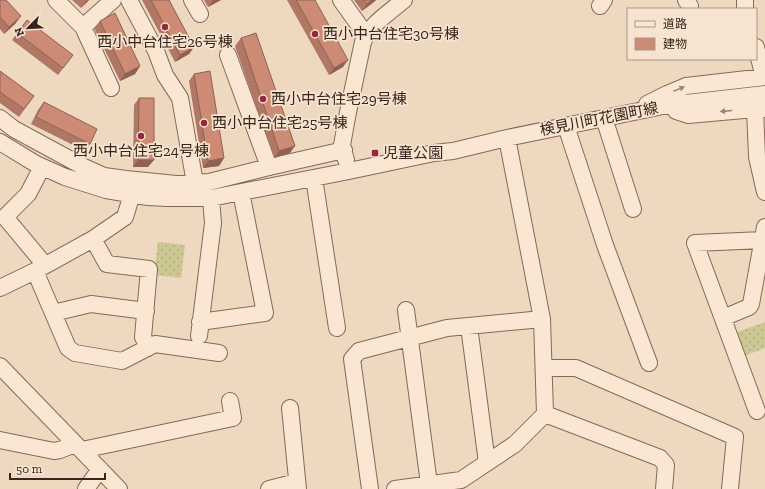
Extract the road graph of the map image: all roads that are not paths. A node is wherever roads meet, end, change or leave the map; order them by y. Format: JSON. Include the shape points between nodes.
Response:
{"nodes":[{"id":1,"x":56,"y":0,"type":"edge"},
{"id":2,"x":112,"y":0,"type":"edge"},
{"id":3,"x":129,"y":0,"type":"edge"},
{"id":4,"x":341,"y":0,"type":"edge"},
{"id":5,"x":404,"y":0,"type":"edge"},
{"id":6,"x":83,"y":27,"type":"junction"},
{"id":7,"x":366,"y":35,"type":"junction"},
{"id":8,"x":757,"y":52,"type":"edge"},
{"id":9,"x":228,"y":55,"type":"dead end"},
{"id":10,"x":764,"y":77,"type":"edge"},
{"id":11,"x":111,"y":88,"type":"dead end"},
{"id":12,"x":765,"y":94,"type":"edge"},
{"id":13,"x":673,"y":105,"type":"junction"},
{"id":14,"x":760,"y":109,"type":"edge"},
{"id":15,"x":632,"y":112,"type":"junction"},
{"id":16,"x":0,"y":118,"type":"edge"},
{"id":17,"x":604,"y":118,"type":"junction"},
{"id":18,"x":566,"y":126,"type":"junction"},
{"id":19,"x":507,"y":138,"type":"junction"},
{"id":20,"x":1,"y":146,"type":"edge"},
{"id":21,"x":344,"y":150,"type":"junction"},
{"id":22,"x":42,"y":167,"type":"junction"},
{"id":23,"x":269,"y":167,"type":"junction"},
{"id":24,"x":349,"y":171,"type":"junction"},
{"id":25,"x":314,"y":178,"type":"junction"},
{"id":26,"x":195,"y":183,"type":"junction"},
{"id":27,"x":242,"y":192,"type":"junction"},
{"id":28,"x":765,"y":192,"type":"edge"},
{"id":29,"x":132,"y":194,"type":"junction"},
{"id":30,"x":210,"y":198,"type":"junction"},
{"id":31,"x":633,"y":209,"type":"dead end"},
{"id":32,"x":764,"y":234,"type":"edge"},
{"id":33,"x":93,"y":238,"type":"junction"},
{"id":34,"x":40,"y":268,"type":"junction"},
{"id":35,"x":0,"y":288,"type":"edge"},
{"id":36,"x":406,"y":310,"type":"dead end"},
{"id":37,"x":146,"y":311,"type":"junction"},
{"id":38,"x":53,"y":313,"type":"junction"},
{"id":39,"x":723,"y":318,"type":"junction"},
{"id":40,"x":542,"y":319,"type":"junction"},
{"id":41,"x":469,"y":326,"type":"junction"},
{"id":42,"x":336,"y":328,"type":"dead end"},
{"id":43,"x":409,"y":338,"type":"junction"},
{"id":44,"x":148,"y":348,"type":"junction"},
{"id":45,"x":219,"y":353,"type":"dead end"},
{"id":46,"x":649,"y":363,"type":"dead end"},
{"id":47,"x":0,"y":366,"type":"edge"},
{"id":48,"x":544,"y":368,"type":"junction"},
{"id":49,"x":230,"y":401,"type":"dead end"},
{"id":50,"x":290,"y":408,"type":"dead end"},
{"id":51,"x":757,"y":411,"type":"dead end"},
{"id":52,"x":545,"y":414,"type":"junction"},
{"id":53,"x":0,"y":440,"type":"edge"},
{"id":54,"x":79,"y":447,"type":"junction"},
{"id":55,"x":487,"y":463,"type":"junction"},
{"id":56,"x":100,"y":469,"type":"junction"},
{"id":57,"x":429,"y":484,"type":"junction"},
{"id":58,"x":297,"y":485,"type":"edge"},
{"id":59,"x":86,"y":489,"type":"edge"},
{"id":60,"x":119,"y":489,"type":"edge"},
{"id":61,"x":269,"y":489,"type":"edge"},
{"id":62,"x":370,"y":489,"type":"edge"},
{"id":63,"x":395,"y":489,"type":"edge"},
{"id":64,"x":664,"y":489,"type":"edge"},
{"id":65,"x":730,"y":489,"type":"edge"}],
"edges":[{"from":1,"to":6,"type":"street"},
{"from":2,"to":6,"type":"street"},
{"from":3,"to":26,"type":"street","via":[[165,74],[180,98]]},
{"from":4,"to":7,"type":"street"},
{"from":5,"to":7,"type":"street"},
{"from":6,"to":11,"type":"street"},
{"from":7,"to":21,"type":"street","via":[[348,112],[342,145]]},
{"from":8,"to":10,"type":"street"},
{"from":9,"to":23,"type":"street"},
{"from":15,"to":10,"type":"street","one_way":true,"via":[[686,86]]},
{"from":12,"to":13,"type":"street","name":"検見川町花園町線"},
{"from":14,"to":13,"type":"street","one_way":true,"via":[[688,114],[678,112]]},
{"from":13,"to":15,"type":"street","name":"検見川町花園町線"},
{"from":14,"to":28,"type":"street","via":[[757,157]]},
{"from":15,"to":17,"type":"street","name":"検見川町花園町線"},
{"from":16,"to":26,"type":"street","via":[[14,129],[104,176],[176,184]]},
{"from":17,"to":18,"type":"street","name":"検見川町花園町線"},
{"from":17,"to":31,"type":"street"},
{"from":18,"to":19,"type":"street","name":"検見川町花園町線"},
{"from":18,"to":46,"type":"street","via":[[605,245]]},
{"from":19,"to":24,"type":"street","name":"検見川町花園町線"},
{"from":19,"to":40,"type":"street"},
{"from":20,"to":22,"type":"street","name":"検見川町花園町線"},
{"from":21,"to":23,"type":"street"},
{"from":21,"to":24,"type":"street"},
{"from":22,"to":29,"type":"street","name":"検見川町花園町線","via":[[106,190]]},
{"from":22,"to":34,"type":"street","via":[[28,194],[5,217]]},
{"from":23,"to":26,"type":"street"},
{"from":24,"to":25,"type":"street","name":"検見川町花園町線"},
{"from":25,"to":27,"type":"street","name":"検見川町花園町線"},
{"from":25,"to":42,"type":"street"},
{"from":27,"to":30,"type":"street","name":"検見川町花園町線"},
{"from":27,"to":30,"type":"street","via":[[265,313],[200,329],[213,223]]},
{"from":29,"to":30,"type":"street","name":"検見川町花園町線","via":[[167,198]]},
{"from":29,"to":33,"type":"street","via":[[125,217]]},
{"from":32,"to":39,"type":"street","via":[[751,304]]},
{"from":32,"to":39,"type":"street","via":[[695,243]]},
{"from":33,"to":34,"type":"street"},
{"from":33,"to":37,"type":"street","via":[[107,264],[149,269]]},
{"from":34,"to":35,"type":"street"},
{"from":34,"to":38,"type":"street"},
{"from":36,"to":43,"type":"street"},
{"from":37,"to":38,"type":"street","via":[[91,304]]},
{"from":37,"to":44,"type":"street","via":[[143,337]]},
{"from":38,"to":44,"type":"street","via":[[68,348],[75,353],[122,361]]},
{"from":39,"to":51,"type":"street"},
{"from":40,"to":41,"type":"street"},
{"from":40,"to":48,"type":"street"},
{"from":41,"to":43,"type":"street","via":[[447,328]]},
{"from":41,"to":55,"type":"street"},
{"from":43,"to":57,"type":"street"},
{"from":43,"to":62,"type":"street","via":[[358,351],[352,359]]},
{"from":44,"to":45,"type":"street","via":[[155,344]]},
{"from":47,"to":54,"type":"street"},
{"from":48,"to":52,"type":"street"},
{"from":48,"to":65,"type":"street","via":[[576,368],[735,437]]},
{"from":49,"to":54,"type":"street","via":[[232,418]]},
{"from":50,"to":58,"type":"street"},
{"from":52,"to":55,"type":"street","via":[[515,444]]},
{"from":52,"to":64,"type":"street","via":[[660,458],[666,464]]},
{"from":53,"to":54,"type":"street","via":[[54,451]]},
{"from":54,"to":56,"type":"street"},
{"from":55,"to":57,"type":"street","via":[[461,480]]},
{"from":56,"to":59,"type":"street"},
{"from":56,"to":60,"type":"street"},
{"from":57,"to":63,"type":"street"},
{"from":58,"to":61,"type":"street"}]}
